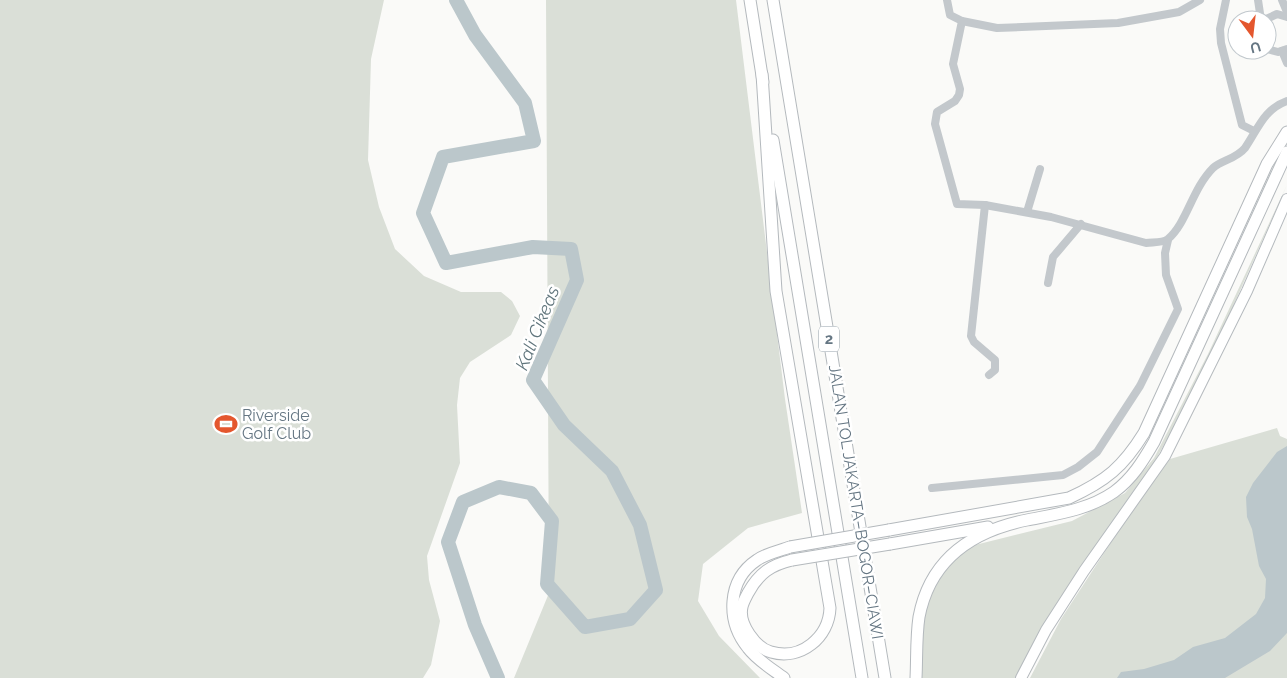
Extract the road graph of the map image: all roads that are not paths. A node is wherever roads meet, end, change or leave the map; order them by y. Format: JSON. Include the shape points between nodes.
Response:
{"nodes":[{"id":1,"x":750,"y":0,"type":"edge"},
{"id":2,"x":773,"y":0,"type":"edge"},
{"id":3,"x":947,"y":0,"type":"edge"},
{"id":4,"x":1200,"y":0,"type":"edge"},
{"id":5,"x":1226,"y":0,"type":"edge"},
{"id":6,"x":1282,"y":0,"type":"edge"},
{"id":7,"x":1287,"y":12,"type":"edge"},
{"id":8,"x":962,"y":20,"type":"junction"},
{"id":9,"x":1285,"y":50,"type":"edge"},
{"id":10,"x":1287,"y":63,"type":"edge"},
{"id":11,"x":762,"y":74,"type":"junction"},
{"id":12,"x":1287,"y":102,"type":"edge"},
{"id":13,"x":1254,"y":131,"type":"junction"},
{"id":14,"x":1287,"y":132,"type":"edge"},
{"id":15,"x":1287,"y":152,"type":"edge"},
{"id":16,"x":1040,"y":169,"type":"dead end"},
{"id":17,"x":1287,"y":199,"type":"edge"},
{"id":18,"x":985,"y":205,"type":"junction"},
{"id":19,"x":1027,"y":212,"type":"junction"},
{"id":20,"x":1081,"y":224,"type":"junction"},
{"id":21,"x":1168,"y":240,"type":"junction"},
{"id":22,"x":1048,"y":283,"type":"dead end"},
{"id":23,"x":988,"y":375,"type":"dead end"},
{"id":24,"x":932,"y":488,"type":"dead end"},
{"id":25,"x":1004,"y":525,"type":"junction"},
{"id":26,"x":784,"y":678,"type":"edge"},
{"id":27,"x":862,"y":678,"type":"edge"},
{"id":28,"x":885,"y":678,"type":"edge"},
{"id":29,"x":916,"y":678,"type":"edge"},
{"id":30,"x":1021,"y":678,"type":"edge"}],
"edges":[{"from":1,"to":11,"type":"highway","name":"JALAN TOL JAKARTA–BOGOR–CIAWI","number":"2"},
{"from":2,"to":28,"type":"highway","name":"JALAN TOL JAKARTA–BOGOR–CIAWI","number":"2"},
{"from":3,"to":8,"type":"street","via":[[950,15]]},
{"from":4,"to":8,"type":"street","via":[[1179,12],[1118,23],[997,28]]},
{"from":5,"to":13,"type":"street","via":[[1220,29],[1221,44],[1242,125]]},
{"from":6,"to":7,"type":"street"},
{"from":8,"to":18,"type":"street","via":[[953,64],[959,95],[936,115],[936,132],[955,201]]},
{"from":9,"to":10,"type":"street"},
{"from":11,"to":25,"type":"highway","bridge":true,"via":[[776,291],[830,608],[824,634],[812,644],[791,653],[765,650],[749,634],[741,608],[758,576],[777,564],[792,560],[890,544]]},
{"from":11,"to":27,"type":"highway","name":"JALAN TOL JAKARTA–BOGOR–CIAWI","number":"2"},
{"from":12,"to":13,"type":"street","via":[[1272,108]]},
{"from":13,"to":21,"type":"street","via":[[1236,156],[1214,168],[1198,186],[1181,222]]},
{"from":14,"to":26,"type":"highway","bridge":true,"via":[[1267,164],[1148,424],[1118,469],[1096,486],[1069,498],[790,547],[759,559],[748,567],[738,582],[732,601],[732,618],[748,649]]},
{"from":15,"to":25,"type":"highway","via":[[1141,464],[1113,493],[1094,503],[1070,512]]},
{"from":16,"to":19,"type":"street"},
{"from":17,"to":30,"type":"main road","via":[[1247,291],[1165,456],[1084,571],[1046,630]]},
{"from":18,"to":19,"type":"street"},
{"from":18,"to":23,"type":"street","via":[[971,336],[994,360],[995,370]]},
{"from":19,"to":20,"type":"street"},
{"from":20,"to":21,"type":"street","via":[[1146,243]]},
{"from":20,"to":22,"type":"street","via":[[1052,257]]},
{"from":21,"to":24,"type":"street","via":[[1166,275],[1178,309],[1140,386],[1097,452],[1063,475]]},
{"from":25,"to":29,"type":"highway","via":[[957,548],[941,565],[919,616]]}]}
